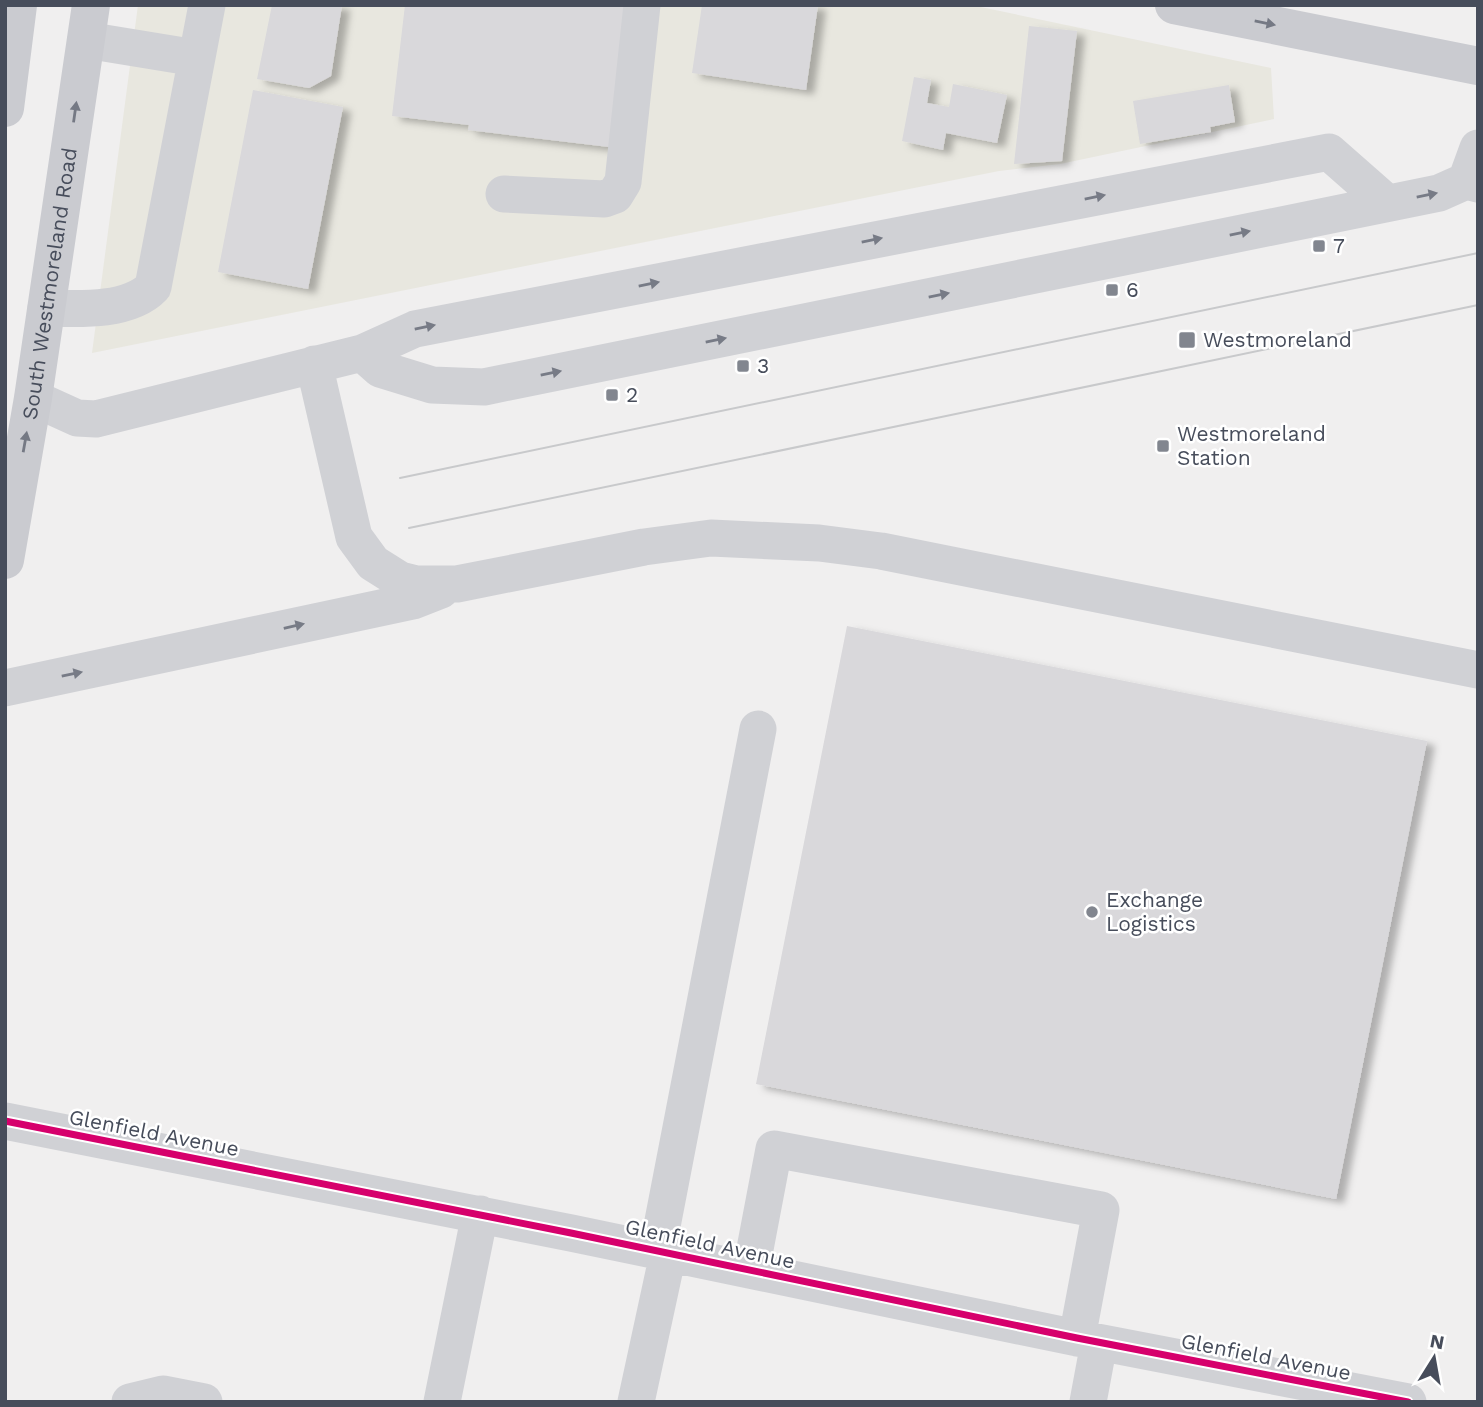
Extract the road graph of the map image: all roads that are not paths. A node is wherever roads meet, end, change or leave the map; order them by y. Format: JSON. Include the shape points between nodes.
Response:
{"nodes":[{"id":1,"x":18,"y":5,"type":"edge"},
{"id":2,"x":207,"y":5,"type":"edge"},
{"id":3,"x":642,"y":5,"type":"edge"},
{"id":4,"x":1174,"y":5,"type":"edge"},
{"id":5,"x":89,"y":22,"type":"edge"},
{"id":6,"x":196,"y":58,"type":"junction"},
{"id":7,"x":8,"y":62,"type":"edge"},
{"id":8,"x":1478,"y":66,"type":"edge"},
{"id":9,"x":5,"y":108,"type":"edge"},
{"id":10,"x":1474,"y":171,"type":"edge"},
{"id":11,"x":504,"y":194,"type":"dead end"},
{"id":12,"x":1387,"y":203,"type":"junction"},
{"id":13,"x":46,"y":308,"type":"junction"},
{"id":14,"x":362,"y":352,"type":"junction"},
{"id":15,"x":314,"y":365,"type":"junction"},
{"id":16,"x":19,"y":393,"type":"edge"},
{"id":17,"x":5,"y":560,"type":"edge"},
{"id":18,"x":457,"y":584,"type":"junction"},
{"id":19,"x":1478,"y":670,"type":"edge"},
{"id":20,"x":5,"y":688,"type":"edge"},
{"id":21,"x":758,"y":729,"type":"dead end"},
{"id":22,"x":5,"y":1121,"type":"edge"},
{"id":23,"x":480,"y":1214,"type":"junction"},
{"id":24,"x":663,"y":1253,"type":"junction"},
{"id":25,"x":751,"y":1270,"type":"junction"},
{"id":26,"x":1088,"y":1341,"type":"junction"},
{"id":27,"x":130,"y":1402,"type":"edge"},
{"id":28,"x":204,"y":1402,"type":"edge"},
{"id":29,"x":442,"y":1402,"type":"edge"},
{"id":30,"x":636,"y":1402,"type":"edge"},
{"id":31,"x":1088,"y":1402,"type":"edge"},
{"id":32,"x":1408,"y":1402,"type":"edge"}],
"edges":[{"from":1,"to":7,"type":"main road"},
{"from":2,"to":6,"type":"street"},
{"from":3,"to":11,"type":"street","via":[[623,182],[615,195],[604,200]]},
{"from":4,"to":8,"type":"main road","one_way":true},
{"from":5,"to":6,"type":"street"},
{"from":13,"to":5,"type":"main road","name":"South Westmoreland Road","one_way":true},
{"from":6,"to":13,"type":"street","via":[[153,287],[143,297],[90,310]]},
{"from":7,"to":9,"type":"main road"},
{"from":12,"to":10,"type":"street","one_way":true,"via":[[1439,193]]},
{"from":14,"to":12,"type":"street","one_way":true,"via":[[380,369],[432,385],[484,387]]},
{"from":14,"to":12,"type":"street","one_way":true,"via":[[415,329],[1329,152]]},
{"from":13,"to":16,"type":"main road","name":"South Westmoreland Road"},
{"from":14,"to":15,"type":"street"},
{"from":15,"to":16,"type":"street","via":[[96,419],[76,418]]},
{"from":15,"to":18,"type":"street","via":[[349,522],[362,551],[401,580]]},
{"from":17,"to":16,"type":"main road","name":"South Westmoreland Road","one_way":true},
{"from":18,"to":19,"type":"street","via":[[711,538],[819,543],[881,551]]},
{"from":20,"to":18,"type":"street","one_way":true,"via":[[413,601]]},
{"from":21,"to":24,"type":"street"},
{"from":22,"to":23,"type":"street","name":"Glenfield Avenue"},
{"from":23,"to":24,"type":"street","name":"Glenfield Avenue"},
{"from":23,"to":29,"type":"street"},
{"from":24,"to":25,"type":"street","name":"Glenfield Avenue"},
{"from":24,"to":30,"type":"street"},
{"from":25,"to":26,"type":"street","name":"Glenfield Avenue"},
{"from":25,"to":26,"type":"street","via":[[774,1149],[1101,1210]]},
{"from":26,"to":31,"type":"street"},
{"from":26,"to":32,"type":"street","name":"Glenfield Avenue"},
{"from":27,"to":28,"type":"street","via":[[163,1394]]}]}
